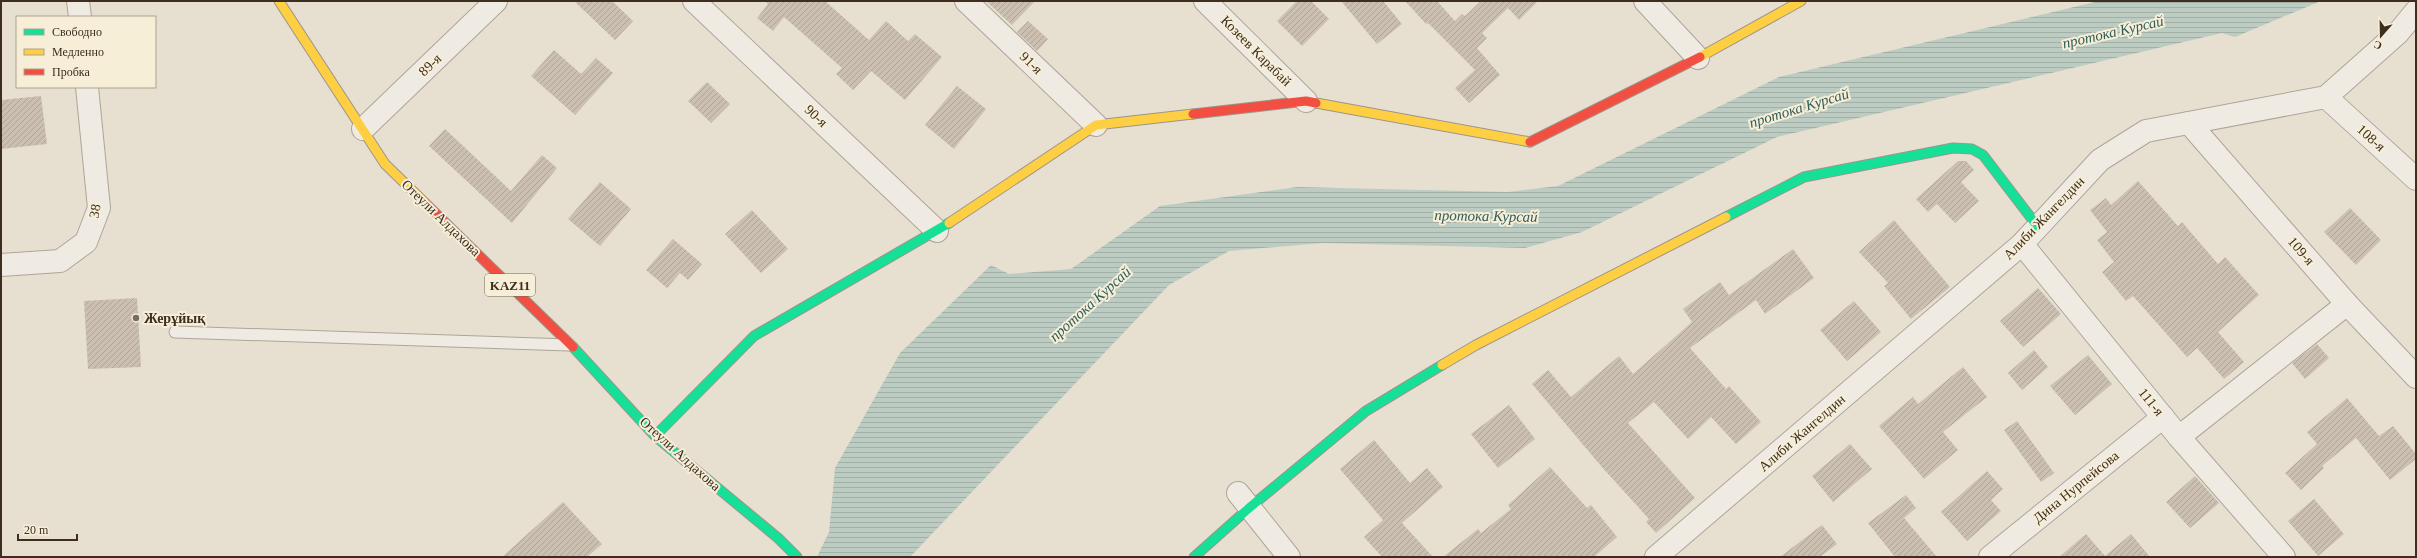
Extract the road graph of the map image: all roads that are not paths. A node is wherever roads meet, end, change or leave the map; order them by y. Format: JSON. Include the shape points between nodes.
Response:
{"nodes":[{"id":1,"x":78,"y":1,"type":"edge"},
{"id":2,"x":279,"y":1,"type":"edge"},
{"id":3,"x":496,"y":1,"type":"edge"},
{"id":4,"x":694,"y":1,"type":"edge"},
{"id":5,"x":966,"y":1,"type":"edge"},
{"id":6,"x":1205,"y":1,"type":"edge"},
{"id":7,"x":1645,"y":1,"type":"edge"},
{"id":8,"x":1801,"y":1,"type":"edge"},
{"id":9,"x":2416,"y":11,"type":"edge"},
{"id":10,"x":80,"y":16,"type":"edge"},
{"id":11,"x":1698,"y":58,"type":"junction"},
{"id":12,"x":87,"y":88,"type":"edge"},
{"id":13,"x":2326,"y":97,"type":"junction"},
{"id":14,"x":1306,"y":101,"type":"junction"},
{"id":15,"x":2189,"y":123,"type":"junction"},
{"id":16,"x":1096,"y":125,"type":"junction"},
{"id":17,"x":363,"y":129,"type":"junction"},
{"id":18,"x":2416,"y":179,"type":"edge"},
{"id":19,"x":2038,"y":227,"type":"junction"},
{"id":20,"x":937,"y":231,"type":"junction"},
{"id":21,"x":2022,"y":244,"type":"junction"},
{"id":22,"x":1,"y":266,"type":"edge"},
{"id":23,"x":2347,"y":304,"type":"junction"},
{"id":24,"x":175,"y":332,"type":"dead end"},
{"id":25,"x":572,"y":345,"type":"junction"},
{"id":26,"x":2416,"y":377,"type":"edge"},
{"id":27,"x":2163,"y":417,"type":"junction"},
{"id":28,"x":655,"y":436,"type":"junction"},
{"id":29,"x":2179,"y":437,"type":"junction"},
{"id":30,"x":1244,"y":500,"type":"junction"},
{"id":31,"x":797,"y":557,"type":"edge"},
{"id":32,"x":1194,"y":557,"type":"edge"},
{"id":33,"x":1289,"y":557,"type":"edge"},
{"id":34,"x":1656,"y":557,"type":"edge"},
{"id":35,"x":1990,"y":557,"type":"edge"},
{"id":36,"x":2284,"y":557,"type":"edge"}],
"edges":[{"from":1,"to":10,"type":"street"},
{"from":2,"to":17,"type":"main road","name":"Отеули Алдахова","number":"KAZ11"},
{"from":3,"to":17,"type":"street","name":"89-я"},
{"from":4,"to":20,"type":"street","name":"90-я"},
{"from":5,"to":16,"type":"street","name":"91-я"},
{"from":6,"to":14,"type":"street","name":"Козеев Карабай"},
{"from":7,"to":11,"type":"street"},
{"from":8,"to":11,"type":"main road"},
{"from":9,"to":13,"type":"street","via":[[2398,33]]},
{"from":11,"to":14,"type":"main road","via":[[1532,142]]},
{"from":12,"to":22,"type":"street","name":"38","via":[[99,208],[86,242],[60,261]]},
{"from":13,"to":15,"type":"street","name":"Алиби Жангелдин"},
{"from":13,"to":18,"type":"street","name":"108-я"},
{"from":14,"to":16,"type":"main road"},
{"from":15,"to":19,"type":"street","name":"Алиби Жангелдин","via":[[2146,132],[2100,160]]},
{"from":15,"to":23,"type":"street","name":"109-я"},
{"from":16,"to":20,"type":"main road"},
{"from":17,"to":25,"type":"main road","name":"Отеули Алдахова","number":"KAZ11","via":[[385,164]]},
{"from":19,"to":21,"type":"street","name":"Алиби Жангелдин"},
{"from":19,"to":30,"type":"main road","via":[[1983,155],[1972,149],[1953,148],[1804,177],[1476,345],[1366,411]]},
{"from":20,"to":28,"type":"main road","via":[[754,336]]},
{"from":21,"to":27,"type":"street","name":"111-я"},
{"from":21,"to":34,"type":"street","name":"Алиби Жангелдин"},
{"from":23,"to":26,"type":"street","name":"109-я"},
{"from":23,"to":29,"type":"street"},
{"from":24,"to":25,"type":"lane"},
{"from":25,"to":28,"type":"main road","name":"Отеули Алдахова","number":"KAZ11"},
{"from":27,"to":29,"type":"street","name":"111-я"},
{"from":27,"to":35,"type":"street","name":"Дина Нурпейсова"},
{"from":28,"to":31,"type":"main road","name":"Отеули Алдахова","number":"KAZ11","via":[[778,538]]},
{"from":29,"to":36,"type":"street","name":"111-я"},
{"from":30,"to":32,"type":"main road"},
{"from":30,"to":33,"type":"street"}]}
